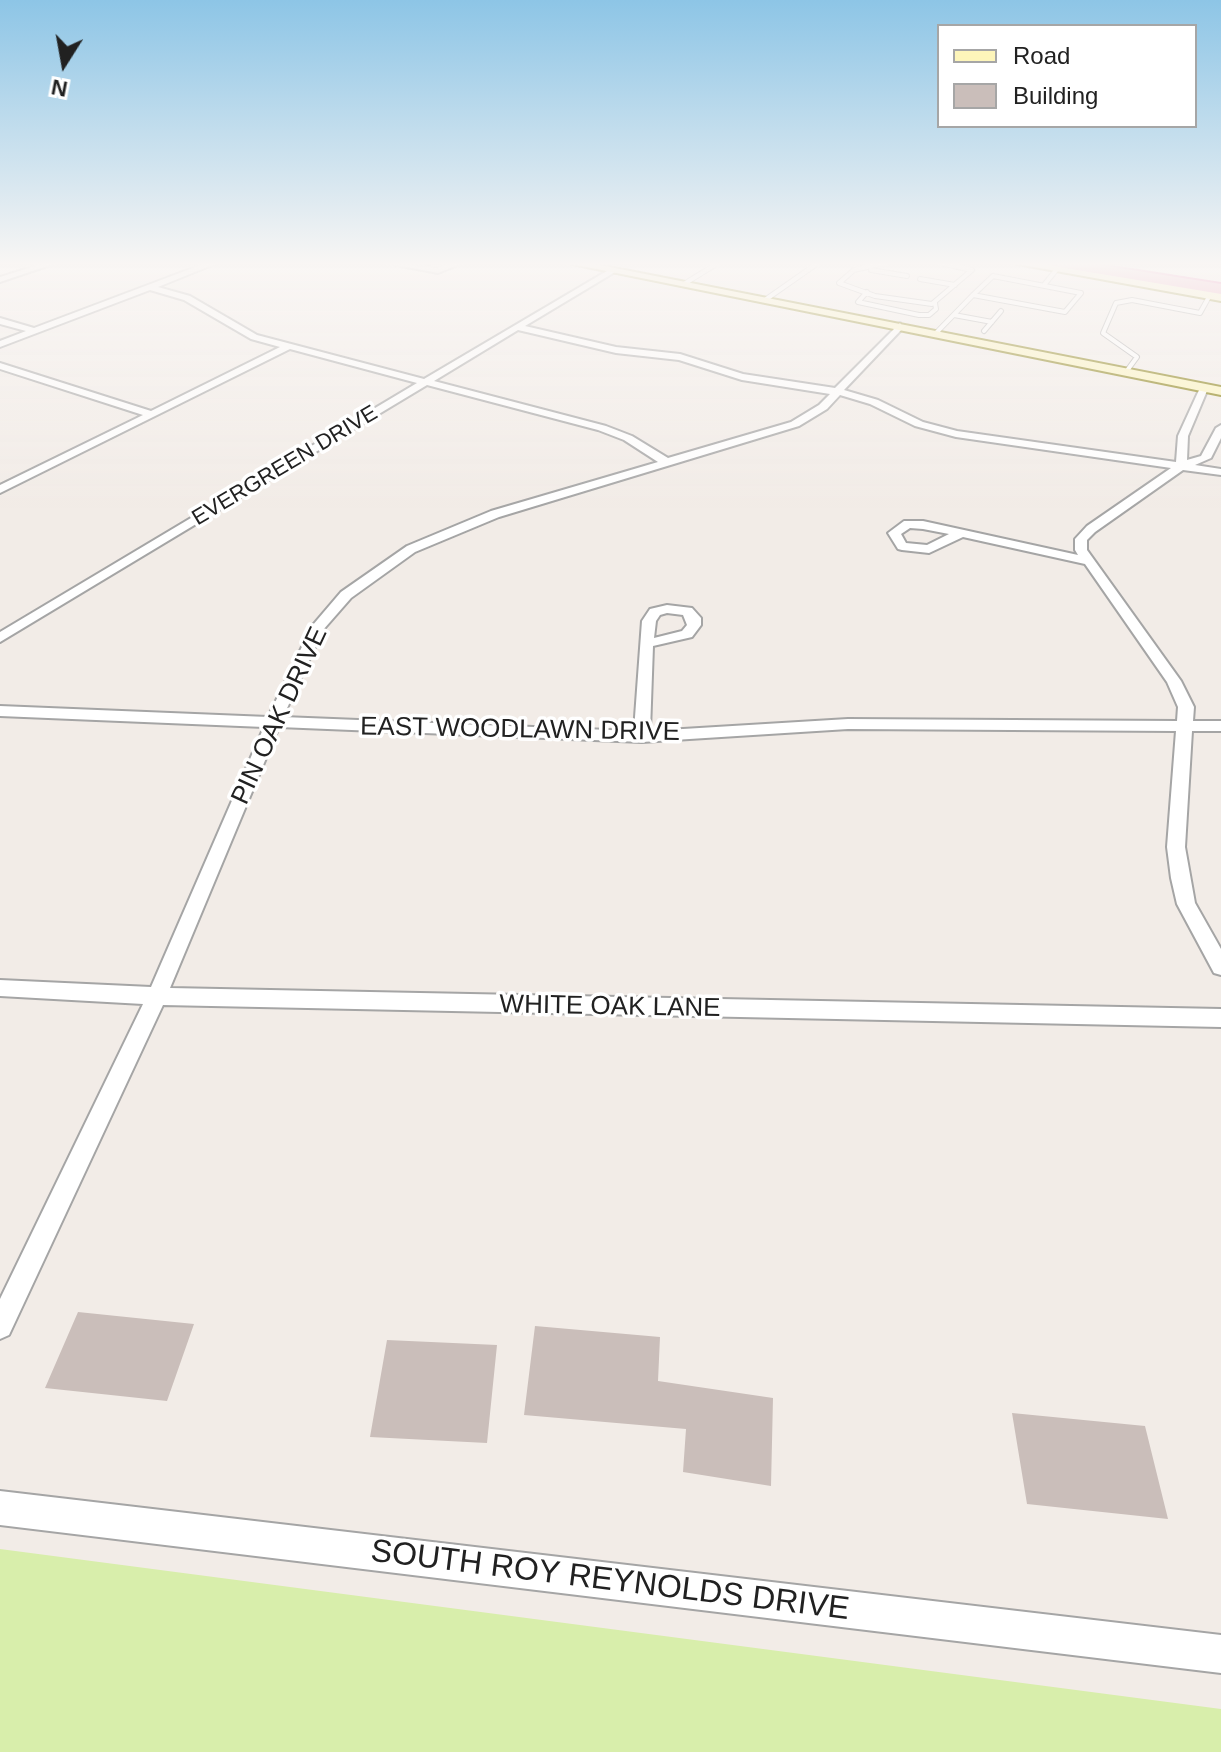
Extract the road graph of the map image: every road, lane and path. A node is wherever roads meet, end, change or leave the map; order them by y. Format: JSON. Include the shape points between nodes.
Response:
{"nodes":[{"id":1,"x":280,"y":345,"type":"edge"},
{"id":2,"x":487,"y":345,"type":"edge"},
{"id":3,"x":593,"y":345,"type":"edge"},
{"id":4,"x":883,"y":345,"type":"edge"},
{"id":5,"x":993,"y":345,"type":"edge"},
{"id":6,"x":1120,"y":345,"type":"edge"},
{"id":7,"x":287,"y":347,"type":"junction"},
{"id":8,"x":0,"y":366,"type":"edge"},
{"id":9,"x":1126,"y":372,"type":"junction"},
{"id":10,"x":425,"y":382,"type":"junction"},
{"id":11,"x":1213,"y":389,"type":"edge"},
{"id":12,"x":839,"y":392,"type":"junction"},
{"id":13,"x":151,"y":414,"type":"junction"},
{"id":14,"x":1221,"y":428,"type":"edge"},
{"id":15,"x":668,"y":463,"type":"junction"},
{"id":16,"x":1181,"y":466,"type":"junction"},
{"id":17,"x":1221,"y":472,"type":"edge"},
{"id":18,"x":0,"y":490,"type":"edge"},
{"id":19,"x":961,"y":533,"type":"dead end"},
{"id":20,"x":1087,"y":561,"type":"junction"},
{"id":21,"x":0,"y":638,"type":"edge"},
{"id":22,"x":646,"y":644,"type":"dead end"},
{"id":23,"x":0,"y":711,"type":"edge"},
{"id":24,"x":273,"y":723,"type":"junction"},
{"id":25,"x":1184,"y":726,"type":"junction"},
{"id":26,"x":1221,"y":726,"type":"edge"},
{"id":27,"x":642,"y":737,"type":"junction"},
{"id":28,"x":1221,"y":967,"type":"edge"},
{"id":29,"x":0,"y":988,"type":"edge"},
{"id":30,"x":157,"y":996,"type":"junction"},
{"id":31,"x":1221,"y":1018,"type":"edge"},
{"id":32,"x":0,"y":1326,"type":"edge"},
{"id":33,"x":0,"y":1508,"type":"edge"},
{"id":34,"x":1221,"y":1654,"type":"edge"}],
"edges":[{"from":1,"to":7,"type":"street"},
{"from":2,"to":10,"type":"street","name":"EVERGREEN DRIVE"},
{"from":3,"to":12,"type":"street","via":[[680,357],[751,379]]},
{"from":4,"to":12,"type":"street","name":"PIN OAK DRIVE"},
{"from":5,"to":9,"type":"main road"},
{"from":6,"to":9,"type":"lane","via":[[1137,357]]},
{"from":7,"to":10,"type":"street"},
{"from":7,"to":13,"type":"street"},
{"from":8,"to":13,"type":"street"},
{"from":9,"to":11,"type":"main road"},
{"from":10,"to":15,"type":"street","via":[[602,428]]},
{"from":10,"to":21,"type":"street","name":"EVERGREEN DRIVE"},
{"from":11,"to":16,"type":"street","via":[[1183,436]]},
{"from":12,"to":15,"type":"street","name":"PIN OAK DRIVE","via":[[795,424]]},
{"from":12,"to":16,"type":"street","via":[[956,434]]},
{"from":13,"to":18,"type":"street"},
{"from":14,"to":16,"type":"street","via":[[1205,458]]},
{"from":15,"to":24,"type":"street","name":"PIN OAK DRIVE","via":[[495,514],[411,549],[346,595],[317,629]]},
{"from":16,"to":17,"type":"street"},
{"from":16,"to":20,"type":"street","via":[[1081,539]]},
{"from":19,"to":20,"type":"street"},
{"from":20,"to":25,"type":"street","via":[[1174,681],[1186,707]]},
{"from":22,"to":27,"type":"street"},
{"from":23,"to":24,"type":"street","name":"EAST WOODLAWN DRIVE"},
{"from":24,"to":27,"type":"street","name":"EAST WOODLAWN DRIVE"},
{"from":24,"to":30,"type":"street","name":"PIN OAK DRIVE"},
{"from":25,"to":26,"type":"street","name":"EAST WOODLAWN DRIVE"},
{"from":25,"to":27,"type":"street","name":"EAST WOODLAWN DRIVE","via":[[848,724]]},
{"from":25,"to":28,"type":"street","via":[[1176,847],[1180,878],[1186,904]]},
{"from":29,"to":30,"type":"street","name":"WHITE OAK LANE"},
{"from":30,"to":31,"type":"street","name":"WHITE OAK LANE"},
{"from":30,"to":32,"type":"street","name":"PIN OAK DRIVE"},
{"from":33,"to":34,"type":"street","name":"SOUTH ROY REYNOLDS DRIVE"}]}
